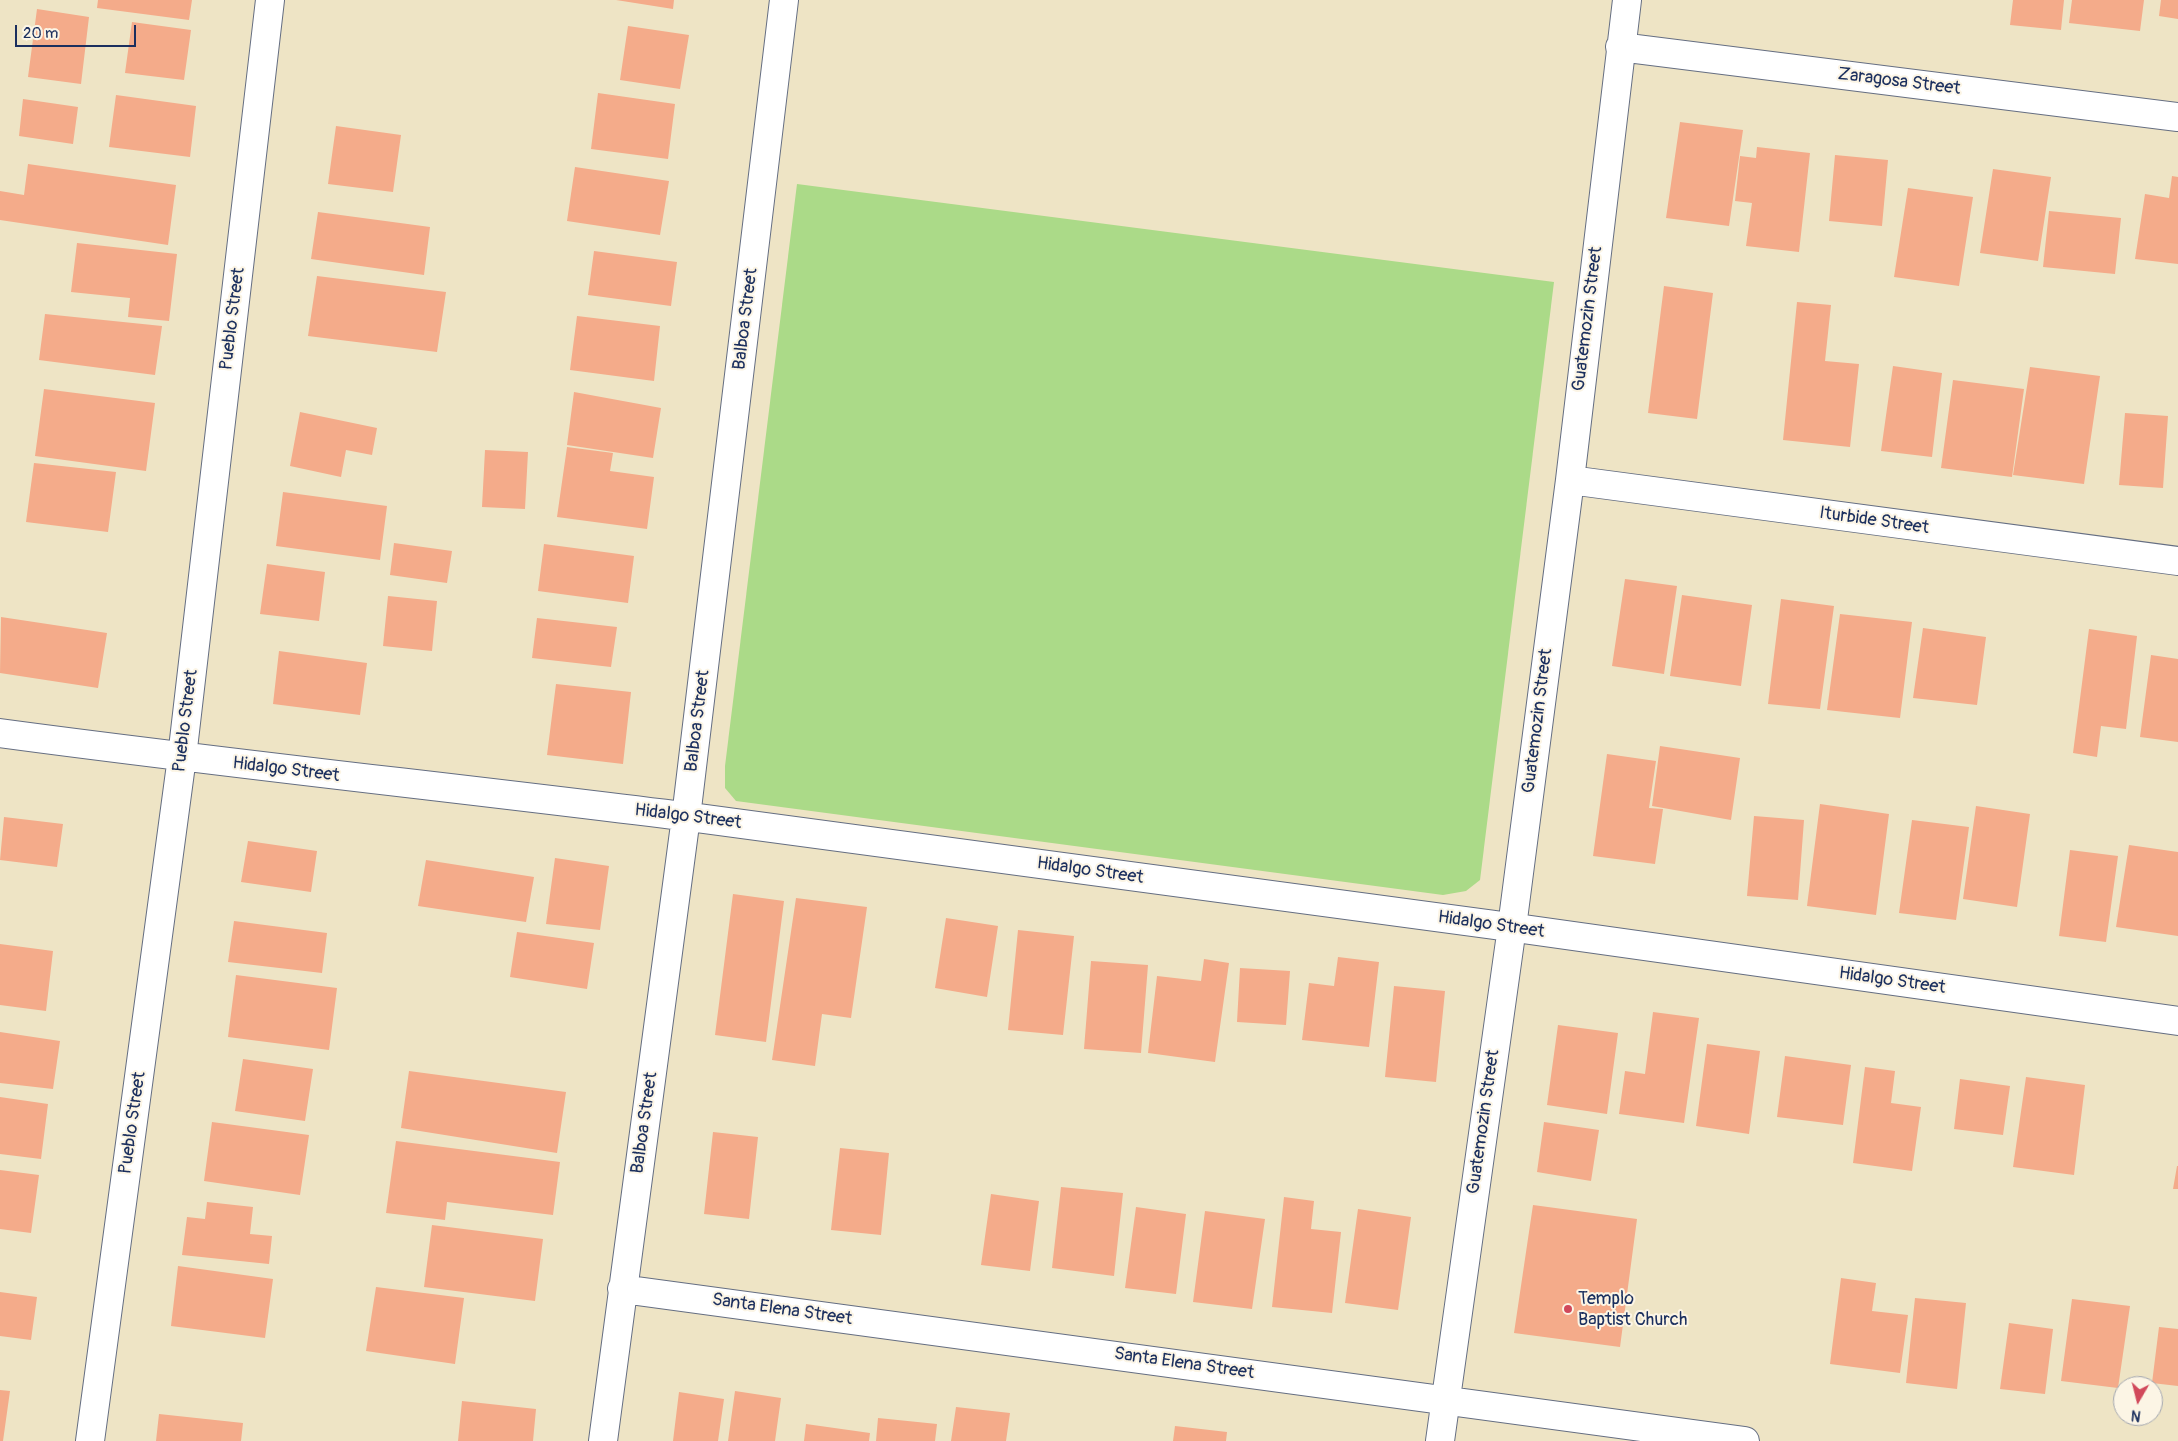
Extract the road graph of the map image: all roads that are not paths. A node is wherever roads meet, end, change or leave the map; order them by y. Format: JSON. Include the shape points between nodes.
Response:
{"nodes":[{"id":1,"x":270,"y":0,"type":"edge"},
{"id":2,"x":784,"y":0,"type":"edge"},
{"id":3,"x":1627,"y":0,"type":"edge"},
{"id":4,"x":1620,"y":47,"type":"junction"},
{"id":5,"x":2178,"y":117,"type":"edge"},
{"id":6,"x":1570,"y":480,"type":"junction"},
{"id":7,"x":2178,"y":561,"type":"edge"},
{"id":8,"x":0,"y":733,"type":"edge"},
{"id":9,"x":182,"y":757,"type":"junction"},
{"id":10,"x":686,"y":817,"type":"junction"},
{"id":11,"x":1512,"y":927,"type":"junction"},
{"id":12,"x":2178,"y":1021,"type":"edge"},
{"id":13,"x":622,"y":1289,"type":"junction"},
{"id":14,"x":1445,"y":1399,"type":"junction"},
{"id":15,"x":90,"y":1441,"type":"edge"},
{"id":16,"x":603,"y":1441,"type":"edge"},
{"id":17,"x":1440,"y":1441,"type":"edge"},
{"id":18,"x":1745,"y":1441,"type":"edge"}],
"edges":[{"from":1,"to":9,"type":"street","name":"Pueblo Street"},
{"from":2,"to":10,"type":"street","name":"Balboa Street"},
{"from":3,"to":4,"type":"street","name":"Guatemozin Street"},
{"from":4,"to":5,"type":"street","name":"Zaragosa Street"},
{"from":4,"to":6,"type":"street","name":"Guatemozin Street"},
{"from":6,"to":7,"type":"street","name":"Iturbide Street"},
{"from":6,"to":11,"type":"street","name":"Guatemozin Street"},
{"from":8,"to":9,"type":"street","name":"Hidalgo Street"},
{"from":9,"to":10,"type":"street","name":"Hidalgo Street"},
{"from":9,"to":15,"type":"street","name":"Pueblo Street"},
{"from":10,"to":11,"type":"street","name":"Hidalgo Street"},
{"from":10,"to":13,"type":"street","name":"Balboa Street"},
{"from":11,"to":12,"type":"street","name":"Hidalgo Street"},
{"from":11,"to":14,"type":"street","name":"Guatemozin Street"},
{"from":13,"to":14,"type":"street","name":"Santa Elena Street"},
{"from":13,"to":16,"type":"street","name":"Balboa Street"},
{"from":14,"to":17,"type":"street","name":"Guatemozin Street"},
{"from":14,"to":18,"type":"street","name":"Santa Elena Street"}]}
